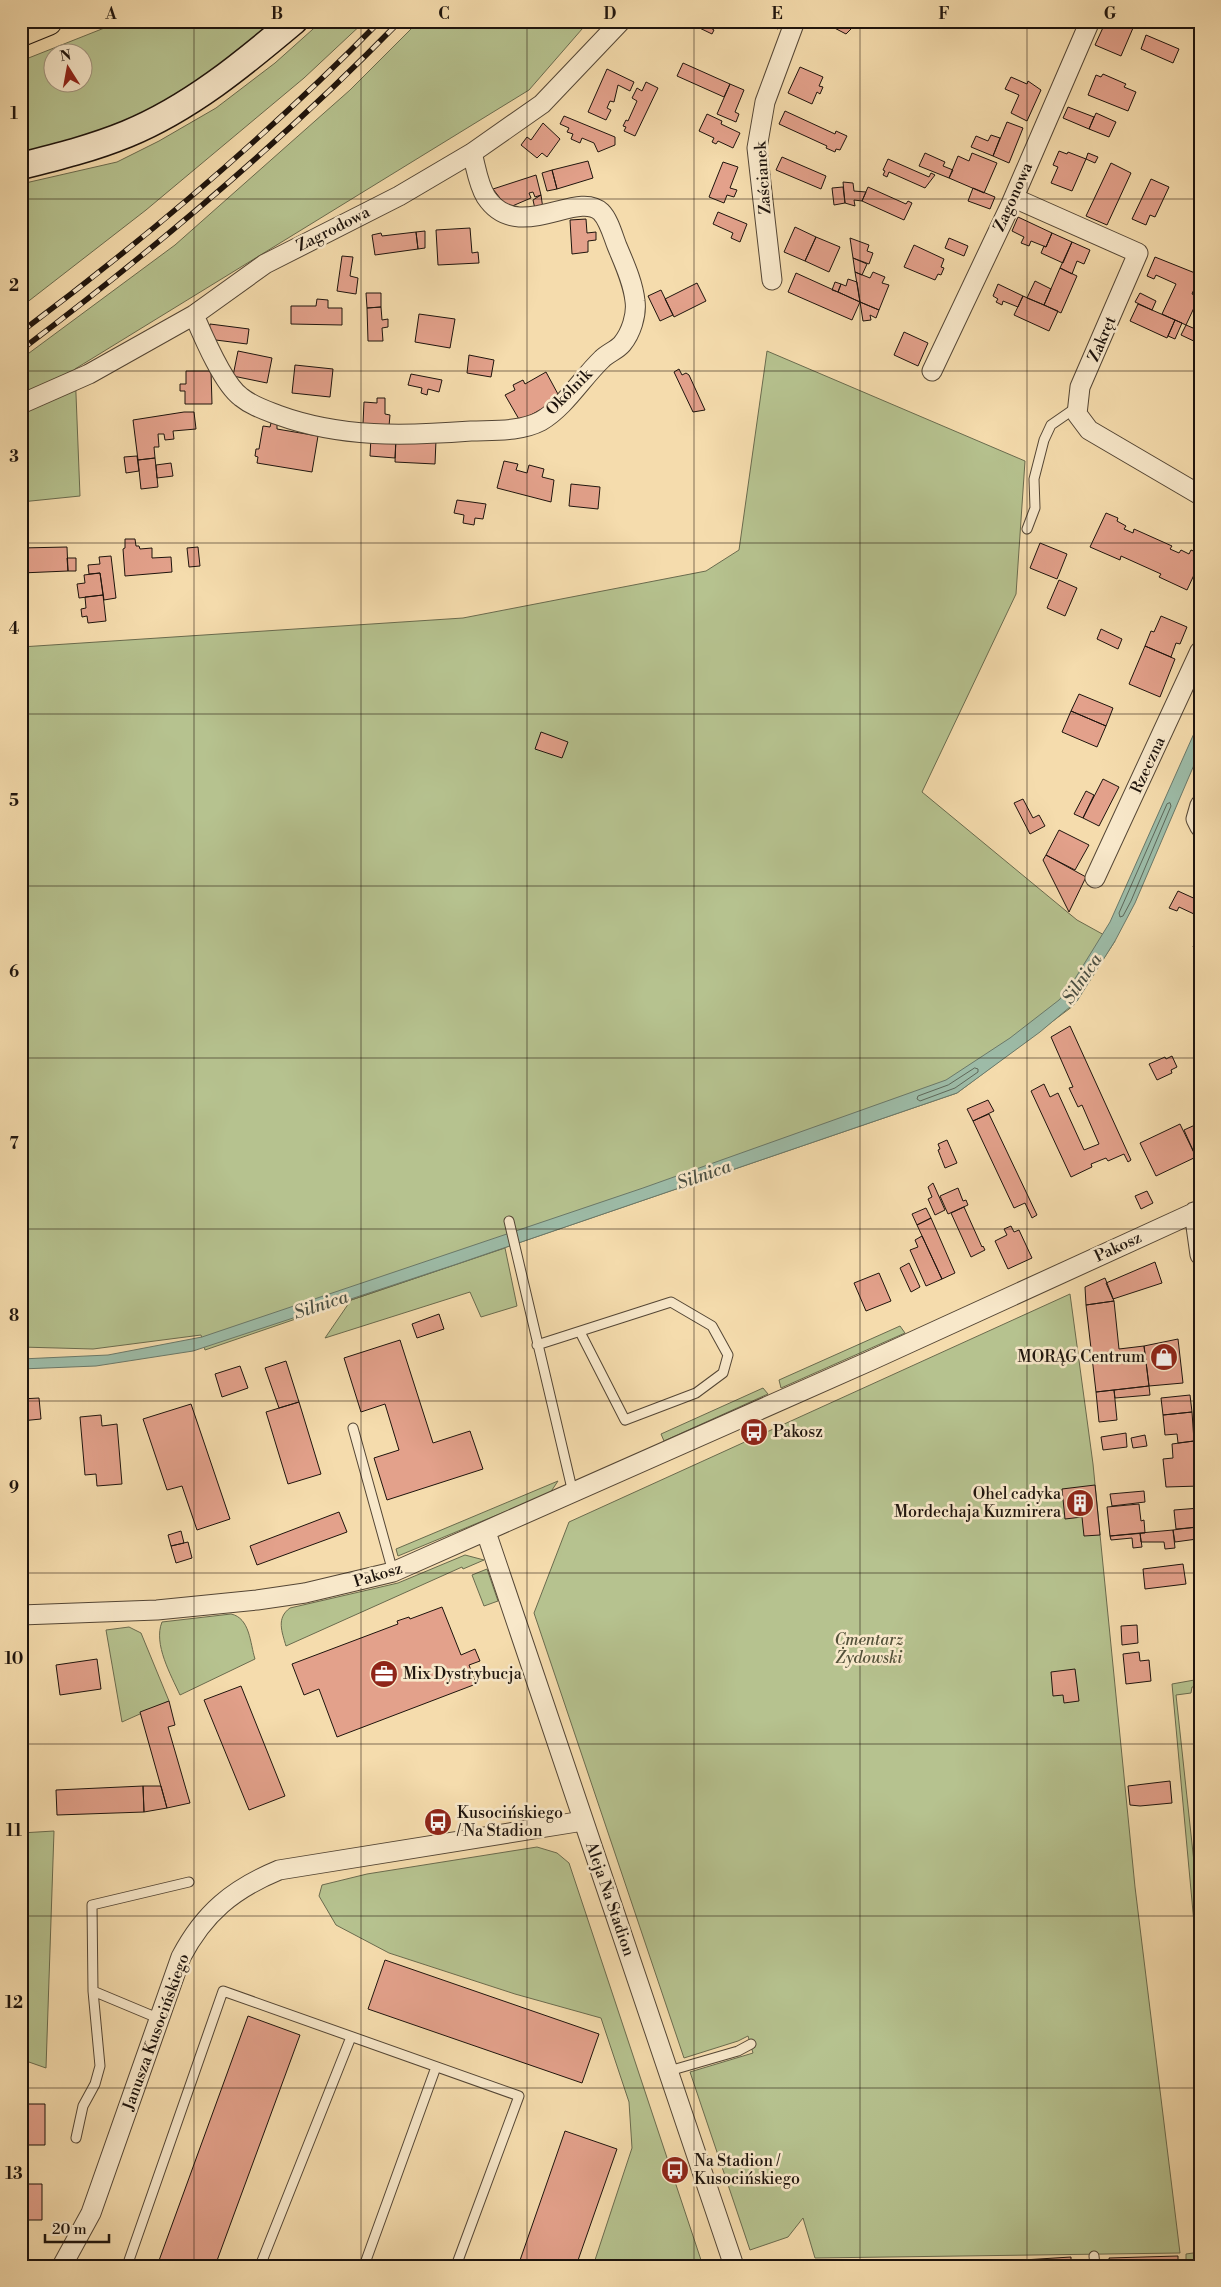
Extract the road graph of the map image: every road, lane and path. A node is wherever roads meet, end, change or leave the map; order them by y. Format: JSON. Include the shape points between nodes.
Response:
{"nodes":[{"id":1,"x":48,"y":21,"type":"edge"},
{"id":2,"x":294,"y":21,"type":"edge"},
{"id":3,"x":621,"y":21,"type":"edge"},
{"id":4,"x":795,"y":21,"type":"edge"},
{"id":5,"x":1090,"y":21,"type":"edge"},
{"id":6,"x":21,"y":32,"type":"edge"},
{"id":7,"x":472,"y":153,"type":"junction"},
{"id":8,"x":21,"y":166,"type":"edge"},
{"id":9,"x":1014,"y":198,"type":"junction"},
{"id":10,"x":772,"y":280,"type":"dead end"},
{"id":11,"x":194,"y":315,"type":"junction"},
{"id":12,"x":932,"y":371,"type":"dead end"},
{"id":13,"x":1078,"y":401,"type":"junction"},
{"id":14,"x":21,"y":404,"type":"edge"},
{"id":15,"x":1200,"y":495,"type":"edge"},
{"id":16,"x":1027,"y":530,"type":"dead end"},
{"id":17,"x":1200,"y":651,"type":"edge"},
{"id":18,"x":1095,"y":878,"type":"dead end"},
{"id":19,"x":1197,"y":1211,"type":"edge"},
{"id":20,"x":509,"y":1221,"type":"dead end"},
{"id":21,"x":1200,"y":1254,"type":"edge"},
{"id":22,"x":580,"y":1332,"type":"junction"},
{"id":23,"x":537,"y":1345,"type":"junction"},
{"id":24,"x":353,"y":1428,"type":"dead end"},
{"id":25,"x":573,"y":1494,"type":"junction"},
{"id":26,"x":486,"y":1532,"type":"junction"},
{"id":27,"x":393,"y":1572,"type":"junction"},
{"id":28,"x":21,"y":1614,"type":"edge"},
{"id":29,"x":583,"y":1821,"type":"junction"},
{"id":30,"x":189,"y":1882,"type":"dead end"},
{"id":31,"x":93,"y":1990,"type":"junction"},
{"id":32,"x":160,"y":2019,"type":"junction"},
{"id":33,"x":351,"y":2037,"type":"junction"},
{"id":34,"x":751,"y":2044,"type":"dead end"},
{"id":35,"x":436,"y":2067,"type":"junction"},
{"id":36,"x":669,"y":2071,"type":"junction"},
{"id":37,"x":76,"y":2138,"type":"dead end"},
{"id":38,"x":1094,"y":2256,"type":"dead end"},
{"id":39,"x":62,"y":2266,"type":"edge"},
{"id":40,"x":127,"y":2266,"type":"edge"},
{"id":41,"x":260,"y":2266,"type":"edge"},
{"id":42,"x":364,"y":2266,"type":"edge"},
{"id":43,"x":456,"y":2266,"type":"edge"},
{"id":44,"x":734,"y":2266,"type":"edge"},
{"id":45,"x":1095,"y":2266,"type":"edge"}],
"edges":[{"from":1,"to":6,"type":"main road"},
{"from":2,"to":8,"type":"street","via":[[215,84],[170,112],[128,134]]},
{"from":3,"to":7,"type":"street","name":"Zagrodowa","via":[[542,104]]},
{"from":4,"to":10,"type":"street","name":"Zaścianek","via":[[765,102],[757,148]]},
{"from":5,"to":9,"type":"street","name":"Zagonowa"},
{"from":7,"to":11,"type":"street","name":"Zagrodowa","via":[[399,196],[265,264]]},
{"from":7,"to":11,"type":"street","name":"Okólnik","via":[[486,197],[505,214],[532,217],[580,207],[594,208],[603,214],[631,283],[635,311],[622,344],[603,358],[559,406],[541,420],[525,427],[426,435],[344,433],[290,419],[253,405],[236,393]]},
{"from":9,"to":12,"type":"street","name":"Zagonowa"},
{"from":9,"to":13,"type":"street","name":"Zakręt","via":[[1138,253]]},
{"from":11,"to":14,"type":"street","name":"Zagrodowa","via":[[89,374]]},
{"from":13,"to":15,"type":"street","via":[[1081,422],[1089,430]]},
{"from":13,"to":16,"type":"lane","via":[[1051,425],[1044,440],[1034,479],[1035,508]]},
{"from":17,"to":18,"type":"street","name":"Rzeczna"},
{"from":19,"to":21,"type":"street"},
{"from":19,"to":25,"type":"street","name":"Pakosz"},
{"from":20,"to":23,"type":"lane"},
{"from":22,"to":22,"type":"lane","via":[[671,1302],[712,1326],[728,1355],[723,1374],[696,1393],[625,1420]]},
{"from":22,"to":23,"type":"lane"},
{"from":23,"to":25,"type":"lane"},
{"from":24,"to":27,"type":"lane"},
{"from":25,"to":26,"type":"street","name":"Pakosz"},
{"from":26,"to":27,"type":"street","name":"Pakosz"},
{"from":26,"to":29,"type":"street","name":"Aleja Na Stadion"},
{"from":27,"to":28,"type":"street","name":"Pakosz","via":[[305,1593],[257,1600],[140,1611]]},
{"from":29,"to":32,"type":"street","name":"Janusza Kusocińskiego","via":[[308,1864],[258,1878],[226,1898],[192,1937],[181,1957]]},
{"from":29,"to":36,"type":"street","name":"Aleja Na Stadion"},
{"from":30,"to":31,"type":"lane","via":[[92,1905]]},
{"from":31,"to":32,"type":"lane"},
{"from":31,"to":37,"type":"lane","via":[[100,2066],[83,2106]]},
{"from":32,"to":39,"type":"street","name":"Janusza Kusocińskiego","via":[[91,2213]]},
{"from":33,"to":35,"type":"lane"},
{"from":33,"to":40,"type":"lane","via":[[223,1991]]},
{"from":33,"to":41,"type":"lane"},
{"from":34,"to":36,"type":"lane","via":[[738,2051]]},
{"from":35,"to":42,"type":"lane"},
{"from":35,"to":43,"type":"lane","via":[[519,2096]]},
{"from":36,"to":44,"type":"street","name":"Aleja Na Stadion"},
{"from":38,"to":45,"type":"lane"}]}
